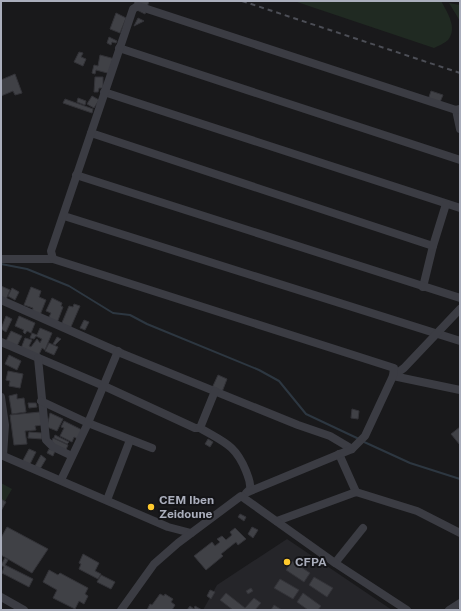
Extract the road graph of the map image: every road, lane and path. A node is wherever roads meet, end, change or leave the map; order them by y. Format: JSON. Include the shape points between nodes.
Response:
{"nodes":[{"id":1,"x":119,"y":48,"type":"junction"},
{"id":2,"x":104,"y":92,"type":"junction"},
{"id":3,"x":458,"y":110,"type":"edge"},
{"id":4,"x":460,"y":129,"type":"edge"},
{"id":5,"x":91,"y":133,"type":"junction"},
{"id":6,"x":460,"y":160,"type":"edge"},
{"id":7,"x":76,"y":175,"type":"junction"},
{"id":8,"x":446,"y":204,"type":"junction"},
{"id":9,"x":460,"y":208,"type":"edge"},
{"id":10,"x":64,"y":216,"type":"junction"},
{"id":11,"x":433,"y":246,"type":"junction"},
{"id":12,"x":1,"y":259,"type":"edge"},
{"id":13,"x":53,"y":259,"type":"junction"},
{"id":14,"x":423,"y":287,"type":"junction"},
{"id":15,"x":460,"y":298,"type":"edge"},
{"id":16,"x":1,"y":300,"type":"edge"},
{"id":17,"x":460,"y":309,"type":"edge"},
{"id":18,"x":434,"y":335,"type":"junction"},
{"id":19,"x":1,"y":342,"type":"edge"},
{"id":20,"x":460,"y":342,"type":"edge"},
{"id":21,"x":118,"y":351,"type":"junction"},
{"id":22,"x":38,"y":358,"type":"junction"},
{"id":23,"x":393,"y":376,"type":"junction"},
{"id":24,"x":104,"y":386,"type":"junction"},
{"id":25,"x":460,"y":390,"type":"edge"},
{"id":26,"x":215,"y":391,"type":"junction"},
{"id":27,"x":1,"y":397,"type":"edge"},
{"id":28,"x":41,"y":401,"type":"junction"},
{"id":29,"x":88,"y":423,"type":"junction"},
{"id":30,"x":200,"y":428,"type":"junction"},
{"id":31,"x":130,"y":440,"type":"junction"},
{"id":32,"x":152,"y":448,"type":"dead end"},
{"id":33,"x":352,"y":449,"type":"junction"},
{"id":34,"x":339,"y":454,"type":"junction"},
{"id":35,"x":2,"y":456,"type":"edge"},
{"id":36,"x":72,"y":456,"type":"junction"},
{"id":37,"x":61,"y":480,"type":"junction"},
{"id":38,"x":356,"y":492,"type":"junction"},
{"id":39,"x":245,"y":494,"type":"junction"},
{"id":40,"x":107,"y":500,"type":"junction"},
{"id":41,"x":277,"y":521,"type":"junction"},
{"id":42,"x":363,"y":528,"type":"dead end"},
{"id":43,"x":191,"y":533,"type":"junction"},
{"id":44,"x":460,"y":533,"type":"edge"},
{"id":45,"x":335,"y":563,"type":"junction"},
{"id":46,"x":1,"y":597,"type":"edge"},
{"id":47,"x":460,"y":603,"type":"edge"},
{"id":48,"x":24,"y":610,"type":"edge"},
{"id":49,"x":121,"y":610,"type":"edge"},
{"id":50,"x":407,"y":610,"type":"edge"},
{"id":51,"x":449,"y":610,"type":"edge"}],
"edges":[{"from":1,"to":2,"type":"street"},
{"from":1,"to":3,"type":"street","via":[[132,9],[138,6]]},
{"from":1,"to":6,"type":"street"},
{"from":2,"to":5,"type":"street"},
{"from":2,"to":8,"type":"street"},
{"from":3,"to":4,"type":"street"},
{"from":5,"to":7,"type":"street"},
{"from":5,"to":11,"type":"street"},
{"from":7,"to":10,"type":"street"},
{"from":7,"to":14,"type":"street"},
{"from":8,"to":9,"type":"street"},
{"from":8,"to":11,"type":"street"},
{"from":10,"to":13,"type":"street","via":[[50,251]]},
{"from":10,"to":18,"type":"street"},
{"from":11,"to":14,"type":"street"},
{"from":12,"to":13,"type":"street"},
{"from":13,"to":23,"type":"street","via":[[394,368]]},
{"from":14,"to":15,"type":"street"},
{"from":16,"to":21,"type":"street"},
{"from":17,"to":18,"type":"street"},
{"from":18,"to":20,"type":"street"},
{"from":18,"to":23,"type":"street","via":[[404,368]]},
{"from":19,"to":22,"type":"street"},
{"from":21,"to":24,"type":"street"},
{"from":21,"to":26,"type":"street"},
{"from":22,"to":24,"type":"street"},
{"from":22,"to":28,"type":"street"},
{"from":23,"to":25,"type":"street"},
{"from":23,"to":33,"type":"street","via":[[365,436]]},
{"from":24,"to":29,"type":"street"},
{"from":24,"to":30,"type":"street","via":[[195,428]]},
{"from":26,"to":30,"type":"street"},
{"from":26,"to":33,"type":"street","via":[[330,436]]},
{"from":27,"to":35,"type":"street","via":[[5,426]]},
{"from":28,"to":29,"type":"street"},
{"from":28,"to":36,"type":"street","via":[[46,440],[53,447]]},
{"from":29,"to":31,"type":"street"},
{"from":29,"to":36,"type":"street"},
{"from":30,"to":39,"type":"street","via":[[237,452],[250,481]]},
{"from":31,"to":32,"type":"street"},
{"from":31,"to":40,"type":"street"},
{"from":33,"to":34,"type":"street"},
{"from":34,"to":38,"type":"street"},
{"from":34,"to":39,"type":"street"},
{"from":35,"to":37,"type":"street"},
{"from":36,"to":37,"type":"street"},
{"from":37,"to":40,"type":"street"},
{"from":38,"to":41,"type":"street"},
{"from":38,"to":44,"type":"street","via":[[417,511]]},
{"from":39,"to":41,"type":"street"},
{"from":39,"to":43,"type":"street"},
{"from":40,"to":43,"type":"street","via":[[168,527]]},
{"from":41,"to":45,"type":"street"},
{"from":42,"to":45,"type":"street"},
{"from":43,"to":49,"type":"street","via":[[154,564]]},
{"from":45,"to":50,"type":"street"},
{"from":46,"to":48,"type":"street"},
{"from":47,"to":51,"type":"street"}]}
